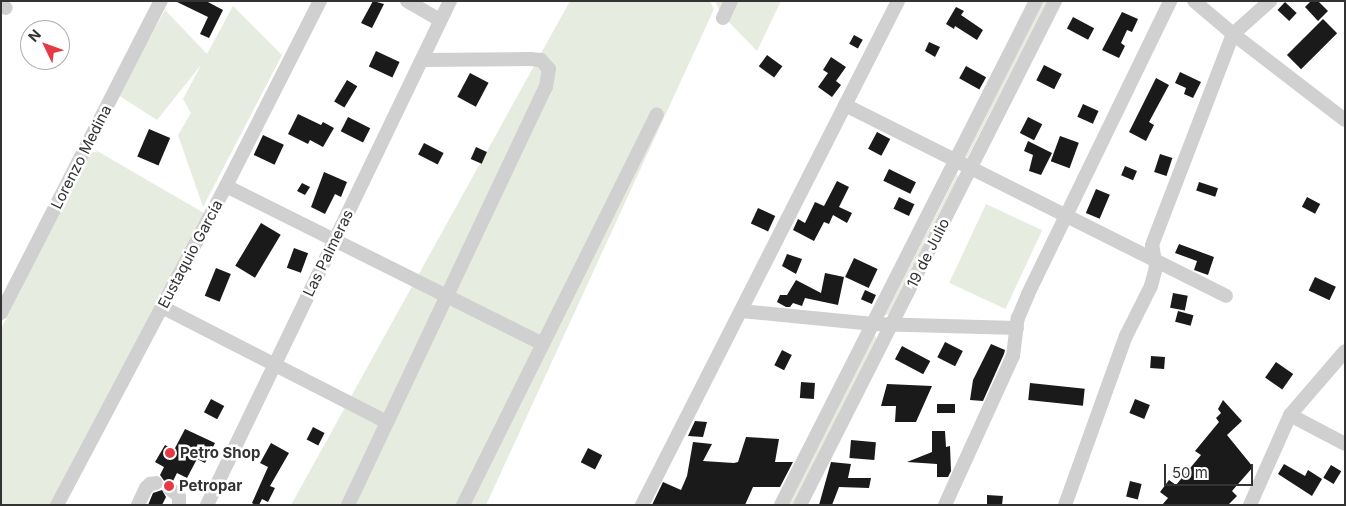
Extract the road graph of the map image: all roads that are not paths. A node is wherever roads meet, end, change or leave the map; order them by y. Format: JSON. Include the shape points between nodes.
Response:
{"nodes":[{"id":1,"x":161,"y":1,"type":"edge"},
{"id":2,"x":320,"y":1,"type":"edge"},
{"id":3,"x":407,"y":1,"type":"edge"},
{"id":4,"x":450,"y":1,"type":"edge"},
{"id":5,"x":731,"y":1,"type":"edge"},
{"id":6,"x":898,"y":1,"type":"edge"},
{"id":7,"x":1036,"y":1,"type":"edge"},
{"id":8,"x":1055,"y":1,"type":"edge"},
{"id":9,"x":1170,"y":1,"type":"edge"},
{"id":10,"x":1194,"y":1,"type":"edge"},
{"id":11,"x":1270,"y":1,"type":"edge"},
{"id":12,"x":723,"y":18,"type":"dead end"},
{"id":13,"x":440,"y":20,"type":"junction"},
{"id":14,"x":1233,"y":34,"type":"junction"},
{"id":15,"x":422,"y":60,"type":"junction"},
{"id":16,"x":846,"y":105,"type":"junction"},
{"id":17,"x":657,"y":115,"type":"dead end"},
{"id":18,"x":1345,"y":120,"type":"edge"},
{"id":19,"x":955,"y":161,"type":"junction"},
{"id":20,"x":970,"y":169,"type":"junction"},
{"id":21,"x":226,"y":186,"type":"junction"},
{"id":22,"x":1067,"y":216,"type":"junction"},
{"id":23,"x":333,"y":241,"type":"junction"},
{"id":24,"x":1155,"y":261,"type":"junction"},
{"id":25,"x":1226,"y":296,"type":"dead end"},
{"id":26,"x":447,"y":297,"type":"junction"},
{"id":27,"x":162,"y":307,"type":"junction"},
{"id":28,"x":741,"y":311,"type":"junction"},
{"id":29,"x":1,"y":313,"type":"edge"},
{"id":30,"x":873,"y":324,"type":"junction"},
{"id":31,"x":891,"y":325,"type":"junction"},
{"id":32,"x":1017,"y":328,"type":"junction"},
{"id":33,"x":543,"y":344,"type":"junction"},
{"id":34,"x":1345,"y":352,"type":"edge"},
{"id":35,"x":274,"y":364,"type":"junction"},
{"id":36,"x":1290,"y":415,"type":"junction"},
{"id":37,"x":387,"y":422,"type":"junction"},
{"id":38,"x":1345,"y":444,"type":"edge"},
{"id":39,"x":156,"y":483,"type":"dead end"},
{"id":40,"x":170,"y":489,"type":"dead end"},
{"id":41,"x":58,"y":505,"type":"edge"},
{"id":42,"x":138,"y":505,"type":"edge"},
{"id":43,"x":179,"y":505,"type":"edge"},
{"id":44,"x":207,"y":505,"type":"edge"},
{"id":45,"x":348,"y":505,"type":"edge"},
{"id":46,"x":463,"y":505,"type":"edge"},
{"id":47,"x":642,"y":505,"type":"edge"},
{"id":48,"x":781,"y":505,"type":"edge"},
{"id":49,"x":800,"y":505,"type":"edge"},
{"id":50,"x":945,"y":505,"type":"edge"},
{"id":51,"x":1066,"y":505,"type":"edge"},
{"id":52,"x":1250,"y":505,"type":"edge"}],
"edges":[{"from":1,"to":29,"type":"street","name":"Lorenzo Medina"},
{"from":2,"to":21,"type":"street","name":"Eustaquio García"},
{"from":3,"to":13,"type":"street"},
{"from":4,"to":13,"type":"street","name":"Las Palmeras"},
{"from":5,"to":12,"type":"street"},
{"from":6,"to":16,"type":"street"},
{"from":7,"to":19,"type":"street","name":"19 de Julio"},
{"from":8,"to":20,"type":"street","name":"19 de Julio"},
{"from":9,"to":22,"type":"street"},
{"from":10,"to":14,"type":"street"},
{"from":11,"to":14,"type":"street"},
{"from":13,"to":15,"type":"street","name":"Las Palmeras"},
{"from":14,"to":18,"type":"street"},
{"from":14,"to":24,"type":"street","via":[[1152,245]]},
{"from":15,"to":23,"type":"street","name":"Las Palmeras"},
{"from":15,"to":26,"type":"street","via":[[530,59],[542,60],[549,69],[546,87]]},
{"from":16,"to":19,"type":"street"},
{"from":16,"to":28,"type":"street"},
{"from":17,"to":33,"type":"street"},
{"from":19,"to":20,"type":"street"},
{"from":19,"to":30,"type":"street","name":"19 de Julio"},
{"from":20,"to":22,"type":"street"},
{"from":20,"to":31,"type":"street","name":"19 de Julio"},
{"from":21,"to":23,"type":"street"},
{"from":21,"to":27,"type":"street","name":"Eustaquio García"},
{"from":22,"to":24,"type":"street"},
{"from":22,"to":32,"type":"street","via":[[1024,302]]},
{"from":23,"to":26,"type":"street"},
{"from":23,"to":35,"type":"street","name":"Las Palmeras"},
{"from":24,"to":25,"type":"street"},
{"from":24,"to":51,"type":"street","via":[[1151,286],[1126,336]]},
{"from":26,"to":33,"type":"street"},
{"from":26,"to":37,"type":"street"},
{"from":27,"to":35,"type":"street"},
{"from":27,"to":41,"type":"street","name":"Eustaquio García"},
{"from":28,"to":30,"type":"street"},
{"from":28,"to":47,"type":"street"},
{"from":30,"to":31,"type":"street"},
{"from":30,"to":48,"type":"street","name":"19 de Julio"},
{"from":31,"to":32,"type":"street"},
{"from":31,"to":49,"type":"street","name":"19 de Julio"},
{"from":32,"to":50,"type":"street","via":[[1014,356]]},
{"from":33,"to":46,"type":"street"},
{"from":34,"to":36,"type":"street"},
{"from":35,"to":37,"type":"street"},
{"from":35,"to":44,"type":"street","name":"Las Palmeras"},
{"from":36,"to":38,"type":"street"},
{"from":36,"to":52,"type":"street"},
{"from":37,"to":45,"type":"street"},
{"from":39,"to":42,"type":"street","via":[[146,488]]},
{"from":40,"to":43,"type":"street","via":[[179,496]]}]}
